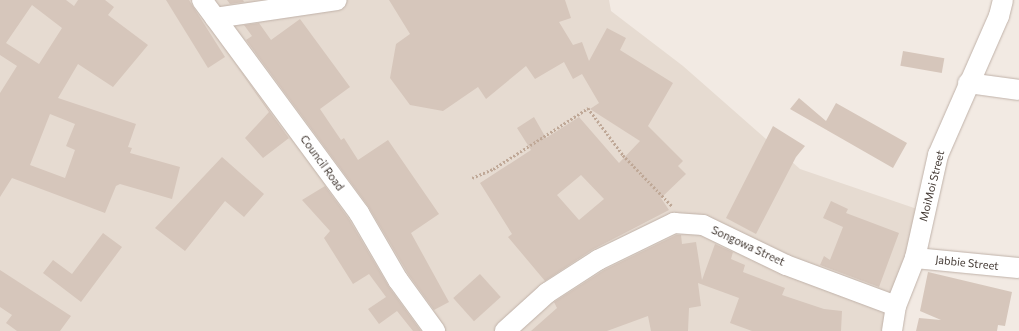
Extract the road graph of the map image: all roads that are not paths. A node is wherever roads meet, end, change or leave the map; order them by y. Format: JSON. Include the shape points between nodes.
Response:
{"nodes":[{"id":1,"x":202,"y":0,"type":"edge"},
{"id":2,"x":337,"y":0,"type":"edge"},
{"id":3,"x":1003,"y":0,"type":"edge"},
{"id":4,"x":215,"y":18,"type":"junction"},
{"id":5,"x":968,"y":83,"type":"junction"},
{"id":6,"x":1019,"y":90,"type":"edge"},
{"id":7,"x":915,"y":258,"type":"junction"},
{"id":8,"x":1019,"y":268,"type":"edge"},
{"id":9,"x":896,"y":306,"type":"junction"},
{"id":10,"x":435,"y":331,"type":"edge"},
{"id":11,"x":505,"y":331,"type":"edge"},
{"id":12,"x":892,"y":331,"type":"edge"}],
"edges":[{"from":1,"to":4,"type":"street","name":"Council Road"},
{"from":2,"to":4,"type":"street"},
{"from":3,"to":5,"type":"street","name":"MoiMoi Street"},
{"from":4,"to":10,"type":"street","name":"Council Road","via":[[359,213],[398,280]]},
{"from":5,"to":6,"type":"street"},
{"from":5,"to":7,"type":"street","name":"MoiMoi Street","via":[[938,155]]},
{"from":7,"to":8,"type":"street","name":"Jabbie Street"},
{"from":7,"to":9,"type":"street","name":"MoiMoi Street"},
{"from":9,"to":11,"type":"street","name":"Songowa Street","via":[[800,270],[703,225],[674,223],[598,260],[547,293]]},
{"from":9,"to":12,"type":"street","name":"MoiMoi Street"}]}
